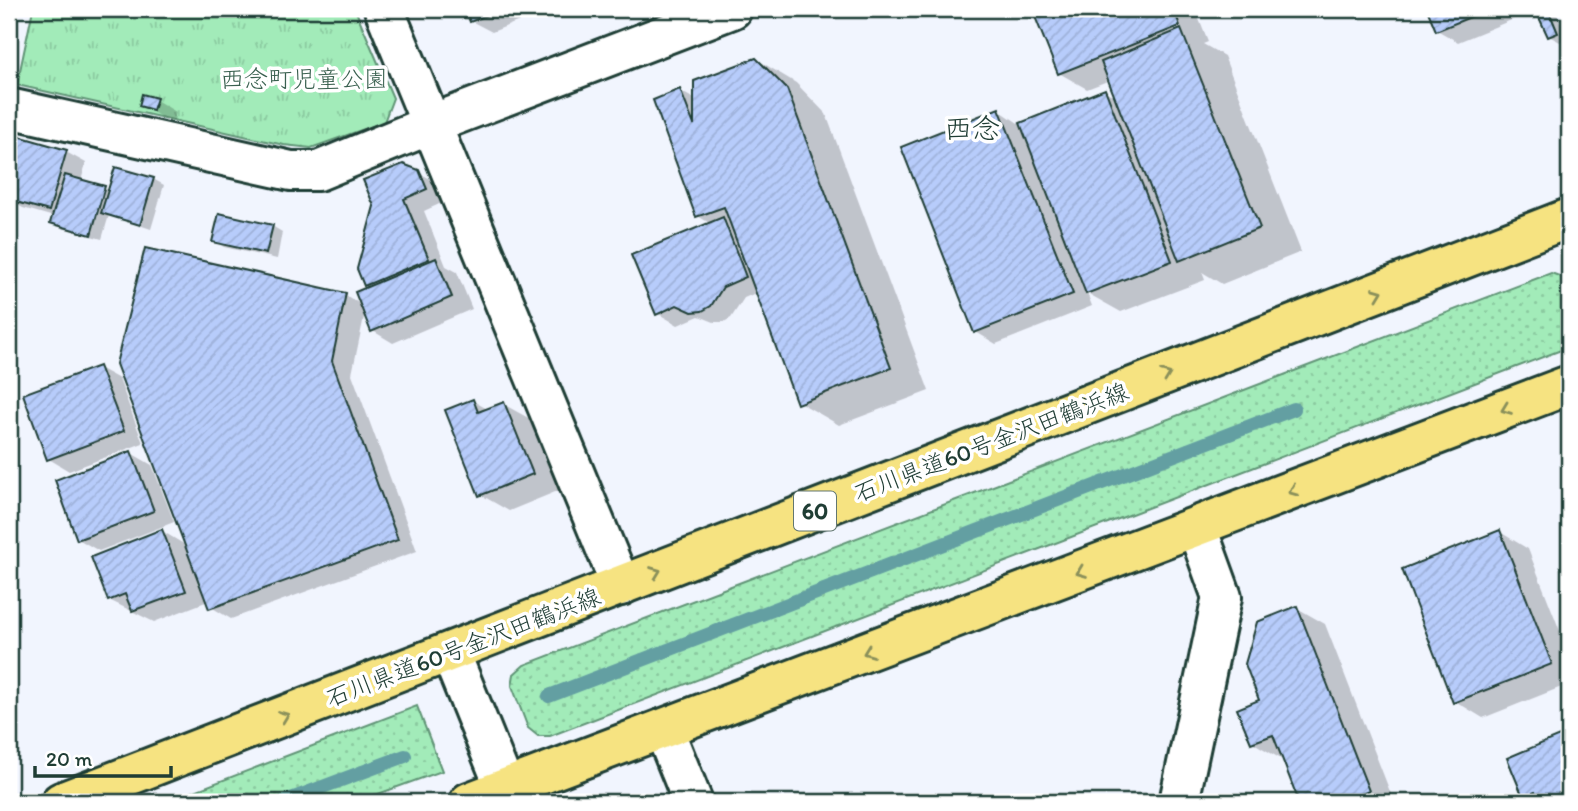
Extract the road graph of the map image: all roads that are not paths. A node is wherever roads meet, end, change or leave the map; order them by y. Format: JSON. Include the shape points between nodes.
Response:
{"nodes":[{"id":1,"x":384,"y":9,"type":"edge"},
{"id":2,"x":732,"y":9,"type":"edge"},
{"id":3,"x":9,"y":108,"type":"edge"},
{"id":4,"x":432,"y":124,"type":"junction"},
{"id":5,"x":1569,"y":218,"type":"edge"},
{"id":6,"x":1569,"y":385,"type":"edge"},
{"id":7,"x":1197,"y":528,"type":"junction"},
{"id":8,"x":621,"y":586,"type":"junction"},
{"id":9,"x":450,"y":652,"type":"junction"},
{"id":10,"x":664,"y":730,"type":"junction"},
{"id":11,"x":505,"y":788,"type":"junction"},
{"id":12,"x":61,"y":802,"type":"edge"},
{"id":13,"x":469,"y":802,"type":"edge"},
{"id":14,"x":693,"y":802,"type":"edge"},
{"id":15,"x":1178,"y":802,"type":"edge"}],
"edges":[{"from":1,"to":4,"type":"street"},
{"from":2,"to":4,"type":"street"},
{"from":3,"to":4,"type":"street","via":[[291,171],[318,171]]},
{"from":4,"to":8,"type":"street"},
{"from":8,"to":5,"type":"main road","name":"石川県道60号金沢田鶴浜線","number":"60","one_way":true},
{"from":6,"to":7,"type":"main road","one_way":true},
{"from":7,"to":10,"type":"main road","one_way":true},
{"from":7,"to":15,"type":"street","via":[[1222,597]]},
{"from":8,"to":9,"type":"main road","name":"石川県道60号金沢田鶴浜線","number":"60"},
{"from":9,"to":11,"type":"street"},
{"from":12,"to":9,"type":"main road","name":"石川県道60号金沢田鶴浜線","number":"60","one_way":true},
{"from":10,"to":11,"type":"main road"},
{"from":10,"to":14,"type":"street"},
{"from":11,"to":13,"type":"main road"}]}
